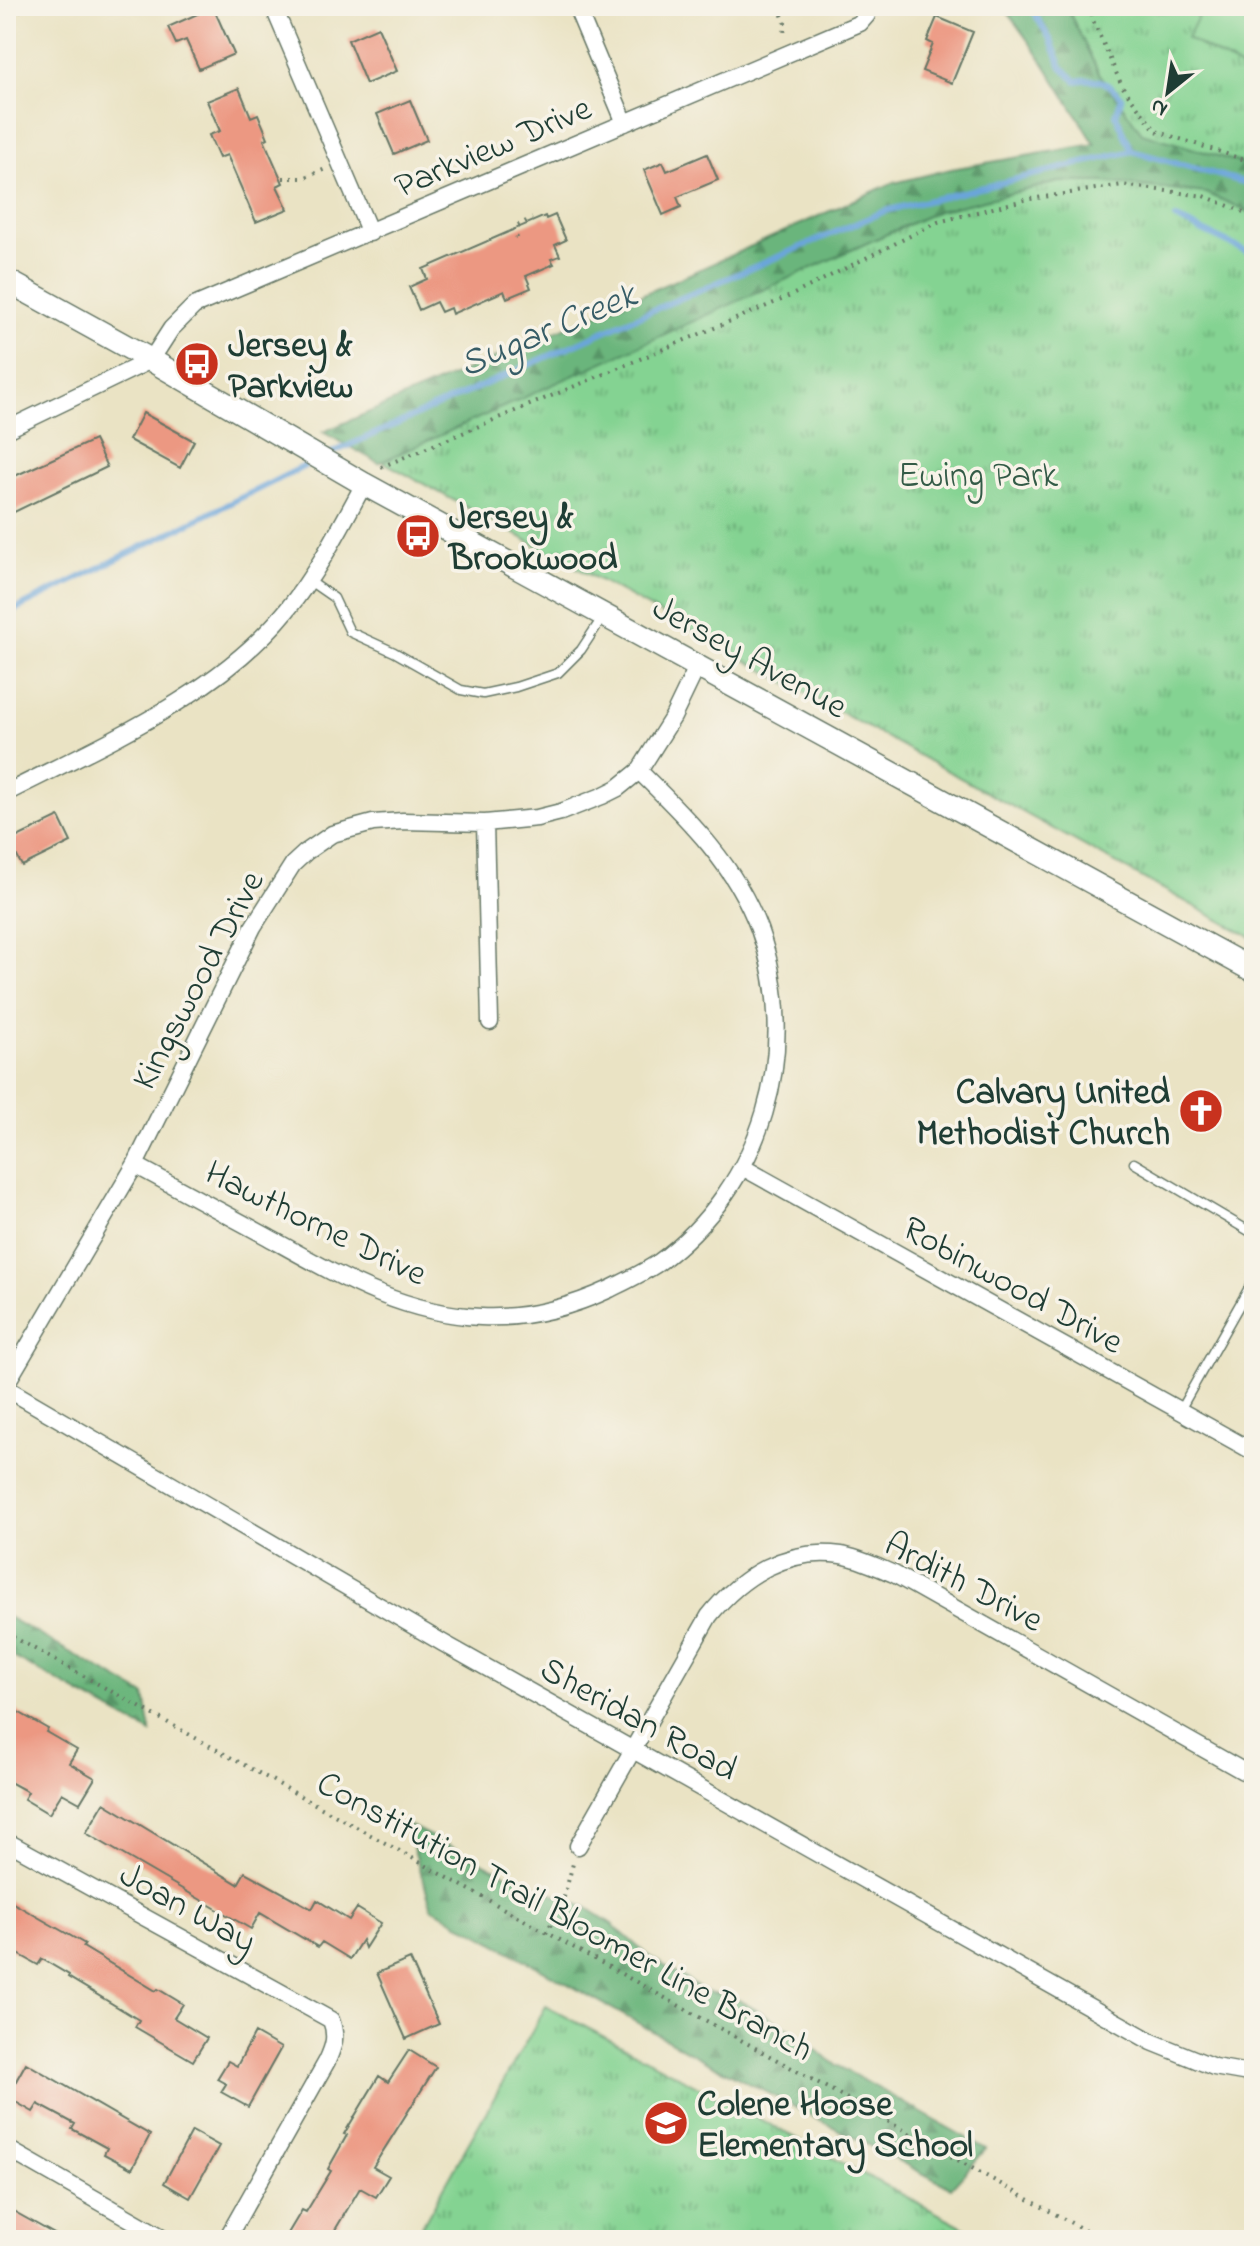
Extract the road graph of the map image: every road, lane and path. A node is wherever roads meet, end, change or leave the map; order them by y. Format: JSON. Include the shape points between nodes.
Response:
{"nodes":[{"id":1,"x":12,"y":6,"type":"edge"},
{"id":2,"x":273,"y":6,"type":"edge"},
{"id":3,"x":576,"y":6,"type":"edge"},
{"id":4,"x":796,"y":6,"type":"edge"},
{"id":5,"x":867,"y":6,"type":"edge"},
{"id":6,"x":1090,"y":6,"type":"edge"},
{"id":7,"x":779,"y":7,"type":"edge"},
{"id":8,"x":25,"y":10,"type":"dead end"},
{"id":9,"x":781,"y":14,"type":"junction"},
{"id":10,"x":790,"y":53,"type":"junction"},
{"id":11,"x":625,"y":123,"type":"junction"},
{"id":12,"x":339,"y":163,"type":"junction"},
{"id":13,"x":1254,"y":163,"type":"edge"},
{"id":14,"x":283,"y":178,"type":"dead end"},
{"id":15,"x":1254,"y":216,"type":"edge"},
{"id":16,"x":532,"y":218,"type":"dead end"},
{"id":17,"x":370,"y":233,"type":"junction"},
{"id":18,"x":517,"y":238,"type":"dead end"},
{"id":19,"x":6,"y":280,"type":"edge"},
{"id":20,"x":151,"y":360,"type":"junction"},
{"id":21,"x":6,"y":430,"type":"edge"},
{"id":22,"x":381,"y":467,"type":"dead end"},
{"id":23,"x":357,"y":480,"type":"junction"},
{"id":24,"x":308,"y":580,"type":"junction"},
{"id":25,"x":605,"y":614,"type":"junction"},
{"id":26,"x":698,"y":665,"type":"junction"},
{"id":27,"x":639,"y":771,"type":"junction"},
{"id":28,"x":6,"y":793,"type":"edge"},
{"id":29,"x":485,"y":823,"type":"junction"},
{"id":30,"x":1254,"y":971,"type":"edge"},
{"id":31,"x":490,"y":1022,"type":"dead end"},
{"id":32,"x":1134,"y":1163,"type":"dead end"},
{"id":33,"x":135,"y":1165,"type":"junction"},
{"id":34,"x":744,"y":1168,"type":"junction"},
{"id":35,"x":1254,"y":1234,"type":"edge"},
{"id":36,"x":1254,"y":1279,"type":"edge"},
{"id":37,"x":6,"y":1386,"type":"edge"},
{"id":38,"x":1180,"y":1411,"type":"junction"},
{"id":39,"x":1254,"y":1452,"type":"edge"},
{"id":40,"x":6,"y":1633,"type":"edge"},
{"id":41,"x":634,"y":1750,"type":"junction"},
{"id":42,"x":1254,"y":1772,"type":"edge"},
{"id":43,"x":6,"y":1841,"type":"edge"},
{"id":44,"x":578,"y":1846,"type":"joint"},
{"id":45,"x":546,"y":1933,"type":"junction"},
{"id":46,"x":1254,"y":2074,"type":"edge"},
{"id":47,"x":6,"y":2148,"type":"edge"},
{"id":48,"x":167,"y":2240,"type":"edge"},
{"id":49,"x":226,"y":2240,"type":"edge"},
{"id":50,"x":1102,"y":2240,"type":"edge"}],
"edges":[{"from":1,"to":8,"type":"path"},
{"from":2,"to":12,"type":"street"},
{"from":3,"to":11,"type":"street"},
{"from":4,"to":9,"type":"path"},
{"from":5,"to":10,"type":"street","name":"Parkview Drive","via":[[860,23]]},
{"from":6,"to":13,"type":"path","via":[[1122,86],[1156,131]]},
{"from":7,"to":9,"type":"path"},
{"from":9,"to":10,"type":"path"},
{"from":10,"to":11,"type":"street","name":"Parkview Drive"},
{"from":11,"to":17,"type":"street","name":"Parkview Drive"},
{"from":12,"to":14,"type":"path","via":[[309,176]]},
{"from":12,"to":17,"type":"street"},
{"from":15,"to":22,"type":"path","via":[[1204,196],[1122,185],[1024,200],[938,222],[786,298]]},
{"from":16,"to":18,"type":"path","via":[[513,228]]},
{"from":17,"to":20,"type":"street","name":"Parkview Drive","via":[[194,306]]},
{"from":19,"to":20,"type":"street","name":"Jersey Avenue"},
{"from":20,"to":21,"type":"street"},
{"from":20,"to":23,"type":"street","name":"Jersey Avenue"},
{"from":23,"to":24,"type":"street"},
{"from":23,"to":25,"type":"street","name":"Jersey Avenue"},
{"from":24,"to":25,"type":"lane","via":[[334,598],[350,632],[461,690],[483,694],[558,673]]},
{"from":24,"to":28,"type":"street","via":[[286,611],[226,669],[180,701]]},
{"from":25,"to":26,"type":"street","name":"Jersey Avenue"},
{"from":26,"to":27,"type":"street","name":"Kingswood Drive"},
{"from":26,"to":30,"type":"street","name":"Jersey Avenue"},
{"from":27,"to":29,"type":"street","name":"Kingswood Drive","via":[[618,788],[561,812]]},
{"from":27,"to":34,"type":"street","name":"Hawthorne Drive","via":[[726,865],[766,951],[778,1010],[774,1069],[762,1125]]},
{"from":29,"to":31,"type":"street"},
{"from":29,"to":33,"type":"street","name":"Kingswood Drive","via":[[373,823],[332,834],[306,852],[253,927]]},
{"from":32,"to":35,"type":"lane"},
{"from":33,"to":34,"type":"street","name":"Hawthorne Drive","via":[[380,1295],[429,1311],[482,1317],[585,1301],[657,1264],[694,1232]]},
{"from":33,"to":37,"type":"street","name":"Kingswood Drive"},
{"from":34,"to":38,"type":"street","name":"Robinwood Drive"},
{"from":36,"to":38,"type":"lane"},
{"from":37,"to":41,"type":"street","name":"Sheridan Road"},
{"from":38,"to":39,"type":"street","name":"Robinwood Drive"},
{"from":40,"to":45,"type":"path","name":"Constitution Trail Bloomer Line Branch"},
{"from":41,"to":42,"type":"street","name":"Ardith Drive","via":[[723,1598],[772,1564],[826,1554],[894,1574],[1243,1771]]},
{"from":41,"to":44,"type":"street","name":"Ardith Drive"},
{"from":41,"to":46,"type":"street","name":"Sheridan Road","via":[[1152,2042],[1214,2067]]},
{"from":43,"to":49,"type":"street","name":"Joan Way","via":[[331,2020],[335,2044],[327,2061]]},
{"from":44,"to":45,"type":"path","via":[[562,1904]]},
{"from":45,"to":50,"type":"path","name":"Constitution Trail Bloomer Line Branch"},
{"from":47,"to":48,"type":"street"}]}
